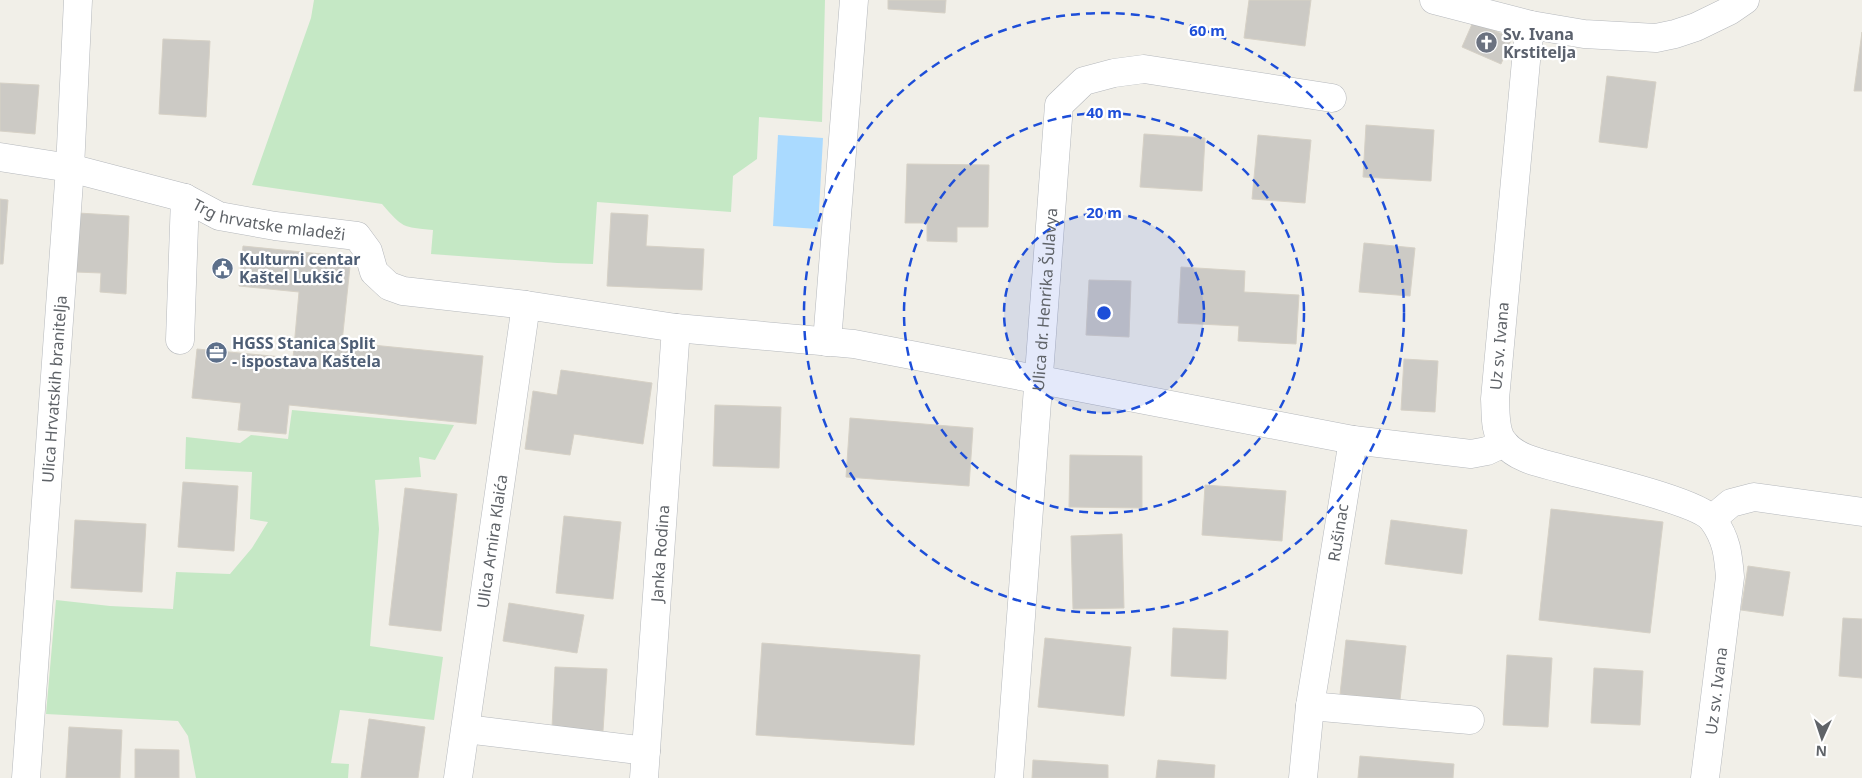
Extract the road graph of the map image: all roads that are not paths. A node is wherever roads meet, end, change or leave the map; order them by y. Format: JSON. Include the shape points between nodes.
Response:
{"nodes":[{"id":1,"x":78,"y":0,"type":"edge"},
{"id":2,"x":854,"y":0,"type":"edge"},
{"id":3,"x":1434,"y":0,"type":"edge"},
{"id":4,"x":1745,"y":0,"type":"edge"},
{"id":5,"x":1531,"y":25,"type":"junction"},
{"id":6,"x":1332,"y":98,"type":"dead end"},
{"id":7,"x":0,"y":156,"type":"edge"},
{"id":8,"x":70,"y":168,"type":"junction"},
{"id":9,"x":185,"y":198,"type":"junction"},
{"id":10,"x":526,"y":305,"type":"junction"},
{"id":11,"x":676,"y":328,"type":"junction"},
{"id":12,"x":180,"y":340,"type":"dead end"},
{"id":13,"x":827,"y":342,"type":"junction"},
{"id":14,"x":1038,"y":380,"type":"junction"},
{"id":15,"x":1353,"y":440,"type":"junction"},
{"id":16,"x":1504,"y":443,"type":"junction"},
{"id":17,"x":1862,"y":512,"type":"edge"},
{"id":18,"x":1712,"y":519,"type":"junction"},
{"id":19,"x":1310,"y":706,"type":"junction"},
{"id":20,"x":1470,"y":720,"type":"dead end"},
{"id":21,"x":466,"y":729,"type":"junction"},
{"id":22,"x":645,"y":765,"type":"edge"},
{"id":23,"x":26,"y":778,"type":"edge"},
{"id":24,"x":458,"y":778,"type":"edge"},
{"id":25,"x":1009,"y":778,"type":"edge"},
{"id":26,"x":1303,"y":778,"type":"edge"},
{"id":27,"x":1705,"y":778,"type":"edge"}],
"edges":[{"from":1,"to":8,"type":"street","name":"Ulica Hrvatskih branitelja"},
{"from":2,"to":13,"type":"street"},
{"from":3,"to":5,"type":"street"},
{"from":4,"to":5,"type":"street","via":[[1696,27],[1656,38],[1584,34]]},
{"from":5,"to":16,"type":"street","name":"Uz sv. Ivana","via":[[1495,399],[1497,430]]},
{"from":6,"to":14,"type":"street","name":"Ulica dr. Henrika Šulavya","via":[[1144,70],[1084,81],[1059,105]]},
{"from":7,"to":8,"type":"street"},
{"from":8,"to":9,"type":"street"},
{"from":8,"to":23,"type":"street","name":"Ulica Hrvatskih branitelja"},
{"from":9,"to":10,"type":"street","name":"Trg hrvatske mladeži","via":[[219,216],[357,236],[368,251],[374,272],[389,286],[403,291]]},
{"from":9,"to":12,"type":"street","name":"Trg hrvatske mladeži"},
{"from":10,"to":11,"type":"street"},
{"from":10,"to":21,"type":"street","name":"Ulica Arnira Klaića"},
{"from":11,"to":13,"type":"street"},
{"from":11,"to":22,"type":"street","name":"Janka Rodina"},
{"from":13,"to":14,"type":"street","via":[[854,344]]},
{"from":14,"to":15,"type":"street"},
{"from":14,"to":25,"type":"street","name":"Ulica dr. Henrika Šulavya"},
{"from":15,"to":16,"type":"street","via":[[1471,454]]},
{"from":15,"to":19,"type":"street","name":"Rušinac"},
{"from":16,"to":18,"type":"street","name":"Uz sv. Ivana","via":[[1533,461],[1695,507]]},
{"from":17,"to":18,"type":"street","via":[[1754,497],[1731,504]]},
{"from":18,"to":27,"type":"street","name":"Uz sv. Ivana","via":[[1727,547],[1730,577]]},
{"from":19,"to":20,"type":"street"},
{"from":19,"to":26,"type":"street","name":"Rušinac"},
{"from":21,"to":22,"type":"street"},
{"from":21,"to":24,"type":"street","name":"Ulica Arnira Klaića"}]}
